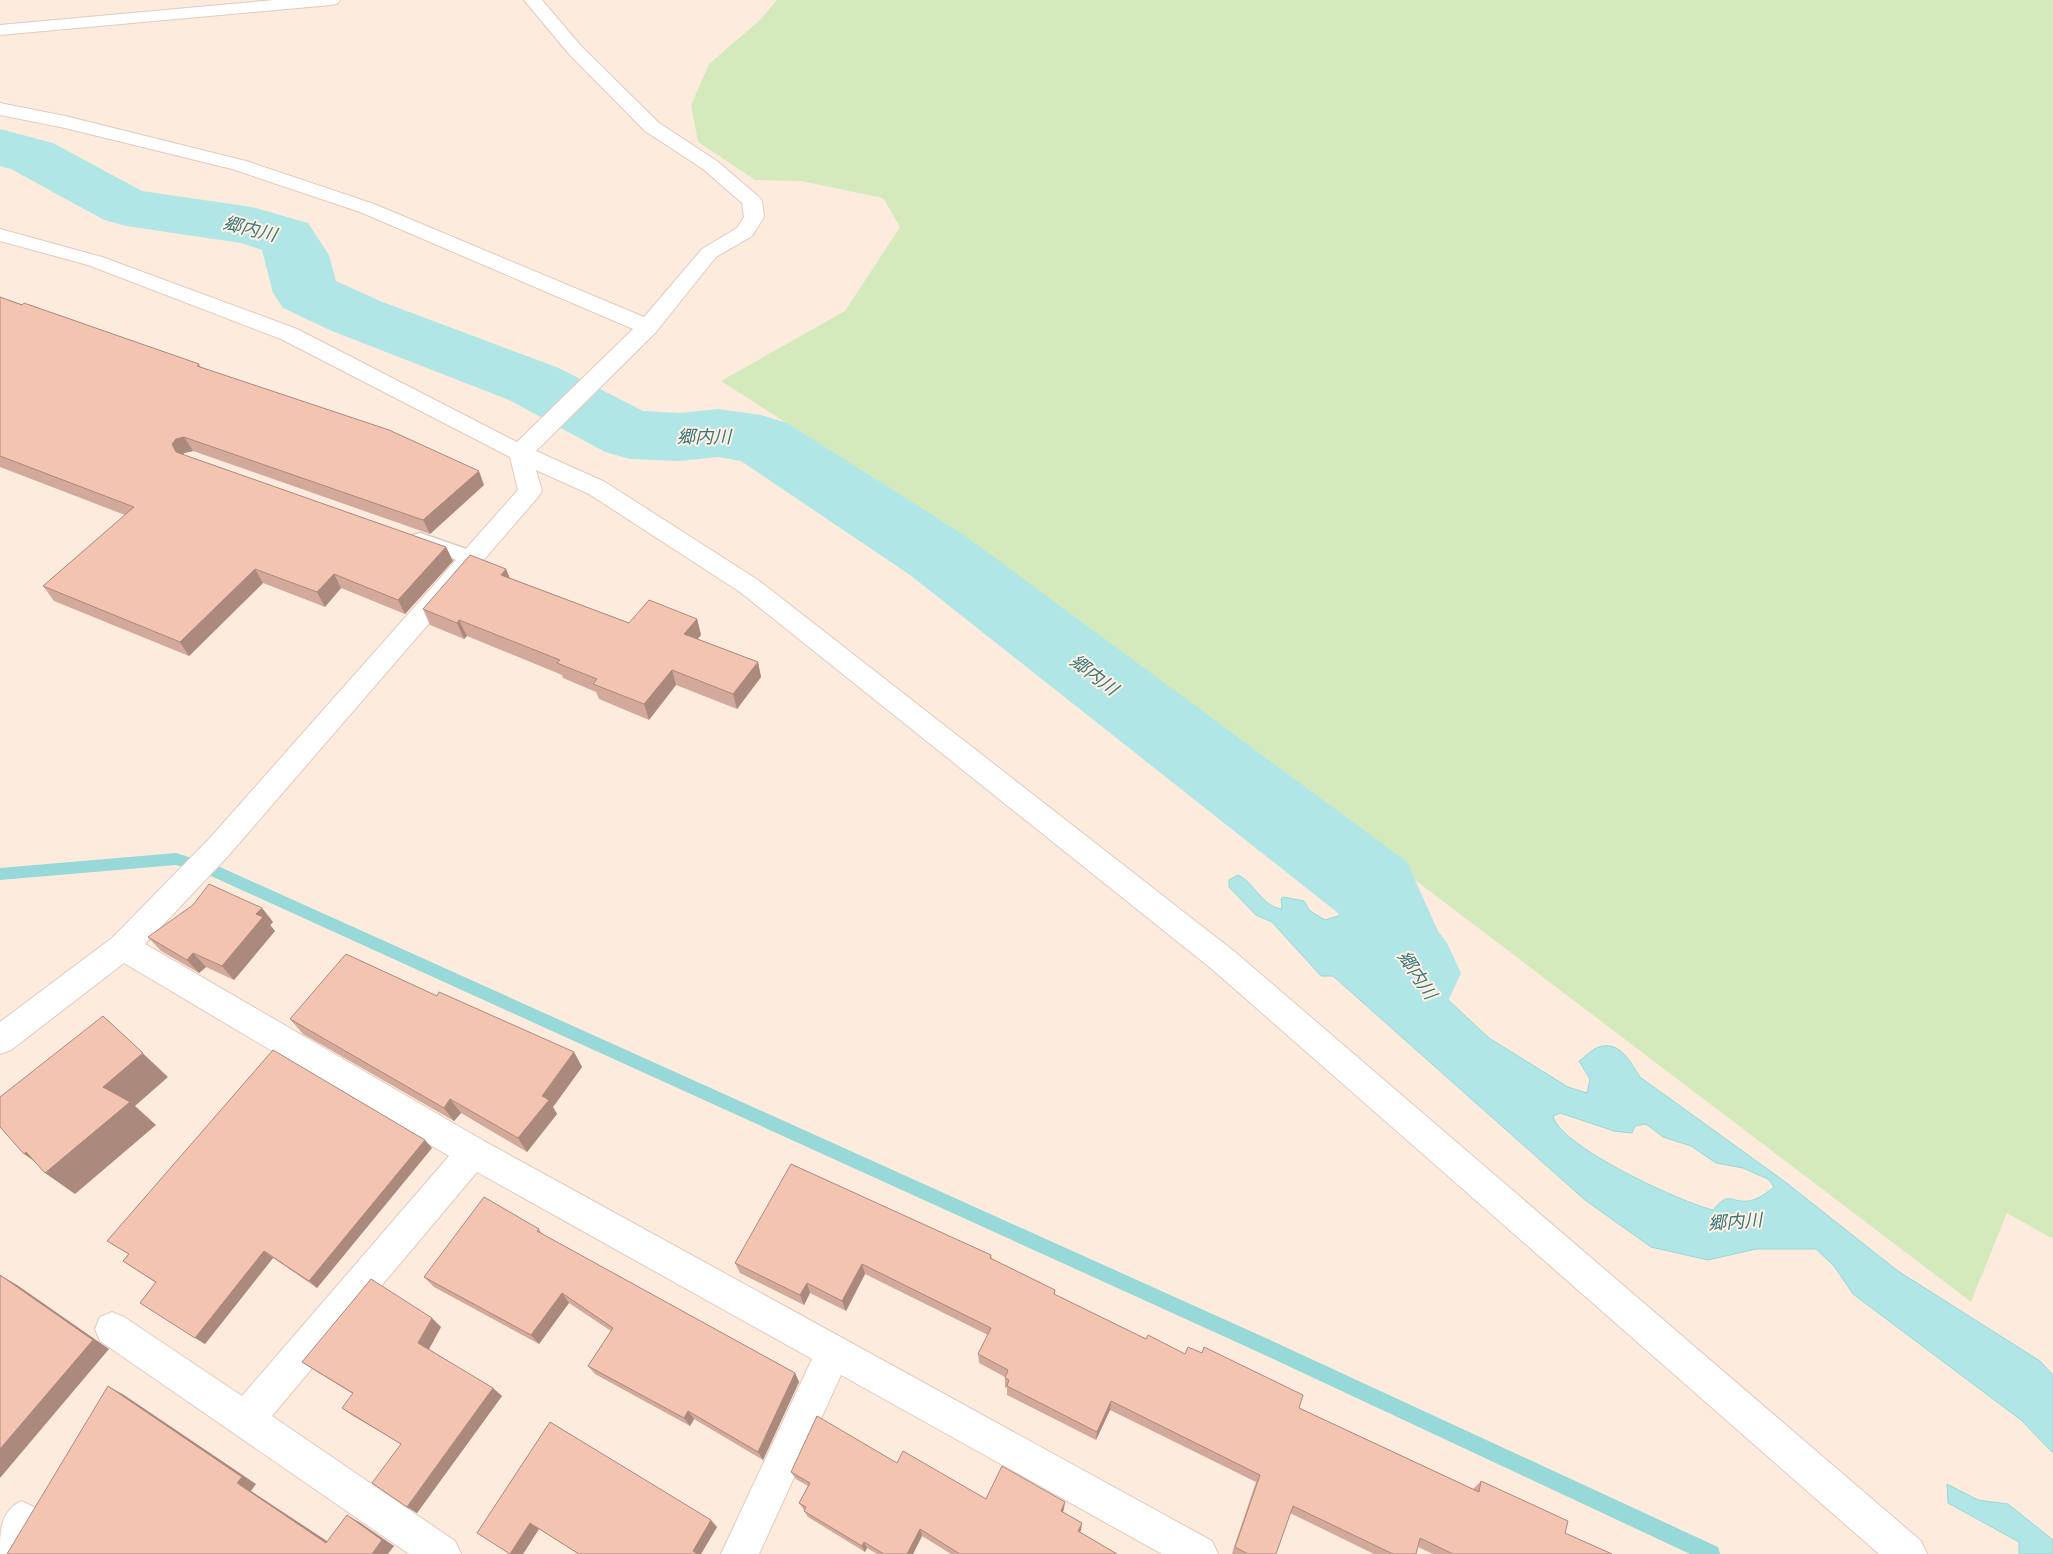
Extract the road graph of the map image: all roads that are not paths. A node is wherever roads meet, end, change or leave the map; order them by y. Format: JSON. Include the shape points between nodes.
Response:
{"nodes":[{"id":1,"x":331,"y":0,"type":"edge"},
{"id":2,"x":533,"y":0,"type":"edge"},
{"id":3,"x":0,"y":30,"type":"edge"},
{"id":4,"x":0,"y":109,"type":"edge"},
{"id":5,"x":0,"y":236,"type":"edge"},
{"id":6,"x":648,"y":327,"type":"junction"},
{"id":7,"x":520,"y":453,"type":"junction"},
{"id":8,"x":406,"y":535,"type":"edge"},
{"id":9,"x":471,"y":558,"type":"junction"},
{"id":10,"x":123,"y":947,"type":"junction"},
{"id":11,"x":0,"y":1040,"type":"edge"},
{"id":12,"x":474,"y":1152,"type":"junction"},
{"id":13,"x":112,"y":1329,"type":"dead end"},
{"id":14,"x":834,"y":1352,"type":"junction"},
{"id":15,"x":245,"y":1420,"type":"junction"},
{"id":16,"x":22,"y":1520,"type":"dead end"},
{"id":17,"x":3,"y":1554,"type":"edge"},
{"id":18,"x":442,"y":1554,"type":"edge"},
{"id":19,"x":740,"y":1554,"type":"edge"},
{"id":20,"x":1199,"y":1554,"type":"edge"},
{"id":21,"x":1908,"y":1554,"type":"edge"}],
"edges":[{"from":1,"to":3,"type":"street"},
{"from":2,"to":6,"type":"street","via":[[575,50],[652,127],[710,165],[752,201],[754,217],[744,232],[709,253]]},
{"from":4,"to":6,"type":"street","via":[[239,165],[367,208]]},
{"from":5,"to":7,"type":"street","via":[[95,261],[289,334]]},
{"from":6,"to":7,"type":"street"},
{"from":7,"to":9,"type":"street","via":[[530,491]]},
{"from":7,"to":21,"type":"street","via":[[597,488],[749,586],[1208,949]]},
{"from":8,"to":9,"type":"lane"},
{"from":9,"to":10,"type":"street","via":[[215,851]]},
{"from":10,"to":11,"type":"street"},
{"from":10,"to":12,"type":"street"},
{"from":12,"to":14,"type":"street"},
{"from":12,"to":15,"type":"street"},
{"from":13,"to":15,"type":"street"},
{"from":14,"to":19,"type":"street"},
{"from":14,"to":20,"type":"street"},
{"from":15,"to":18,"type":"street"},
{"from":16,"to":17,"type":"street"}]}
